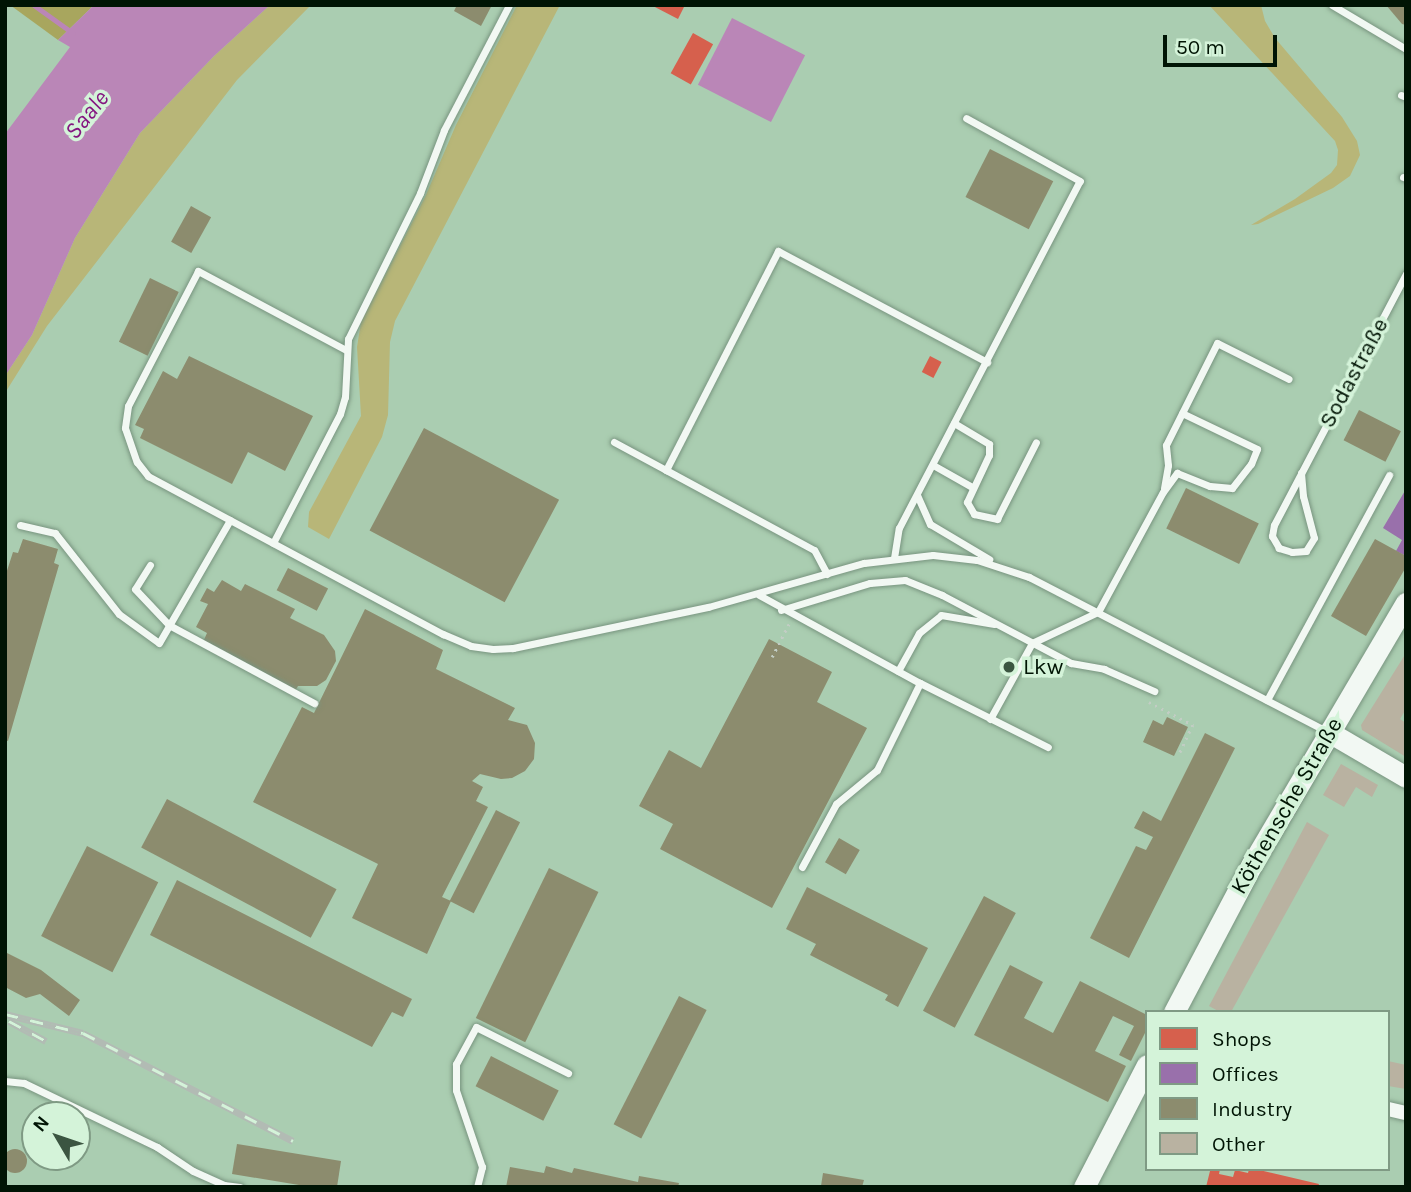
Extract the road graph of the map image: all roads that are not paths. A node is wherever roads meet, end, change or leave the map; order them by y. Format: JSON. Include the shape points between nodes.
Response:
{"nodes":[{"id":1,"x":509,"y":5,"type":"edge"},
{"id":2,"x":1332,"y":5,"type":"edge"},
{"id":3,"x":1406,"y":49,"type":"edge"},
{"id":4,"x":966,"y":118,"type":"dead end"},
{"id":5,"x":1406,"y":274,"type":"edge"},
{"id":6,"x":346,"y":350,"type":"junction"},
{"id":7,"x":987,"y":362,"type":"junction"},
{"id":8,"x":1289,"y":379,"type":"dead end"},
{"id":9,"x":1182,"y":413,"type":"junction"},
{"id":10,"x":954,"y":423,"type":"junction"},
{"id":11,"x":614,"y":442,"type":"dead end"},
{"id":12,"x":1036,"y":442,"type":"dead end"},
{"id":13,"x":933,"y":465,"type":"junction"},
{"id":14,"x":666,"y":470,"type":"junction"},
{"id":15,"x":1301,"y":473,"type":"junction"},
{"id":16,"x":1390,"y":475,"type":"dead end"},
{"id":17,"x":972,"y":488,"type":"junction"},
{"id":18,"x":1163,"y":492,"type":"junction"},
{"id":19,"x":917,"y":495,"type":"junction"},
{"id":20,"x":230,"y":520,"type":"junction"},
{"id":21,"x":20,"y":525,"type":"dead end"},
{"id":22,"x":273,"y":543,"type":"junction"},
{"id":23,"x":894,"y":558,"type":"junction"},
{"id":24,"x":150,"y":565,"type":"dead end"},
{"id":25,"x":1002,"y":566,"type":"junction"},
{"id":26,"x":827,"y":574,"type":"junction"},
{"id":27,"x":759,"y":595,"type":"junction"},
{"id":28,"x":1406,"y":603,"type":"edge"},
{"id":29,"x":781,"y":610,"type":"junction"},
{"id":30,"x":1098,"y":612,"type":"junction"},
{"id":31,"x":169,"y":625,"type":"junction"},
{"id":32,"x":1001,"y":625,"type":"junction"},
{"id":33,"x":1032,"y":643,"type":"junction"},
{"id":34,"x":898,"y":671,"type":"junction"},
{"id":35,"x":920,"y":683,"type":"junction"},
{"id":36,"x":1154,"y":691,"type":"dead end"},
{"id":37,"x":1267,"y":700,"type":"junction"},
{"id":38,"x":314,"y":703,"type":"dead end"},
{"id":39,"x":990,"y":719,"type":"junction"},
{"id":40,"x":1329,"y":732,"type":"junction"},
{"id":41,"x":1048,"y":747,"type":"dead end"},
{"id":42,"x":1406,"y":777,"type":"edge"},
{"id":43,"x":802,"y":867,"type":"dead end"},
{"id":44,"x":1175,"y":1010,"type":"edge"},
{"id":45,"x":1145,"y":1069,"type":"edge"},
{"id":46,"x":568,"y":1073,"type":"dead end"},
{"id":47,"x":5,"y":1080,"type":"edge"},
{"id":48,"x":240,"y":1187,"type":"edge"},
{"id":49,"x":477,"y":1187,"type":"edge"},
{"id":50,"x":1084,"y":1187,"type":"edge"}],
"edges":[{"from":1,"to":6,"type":"lane","via":[[444,130],[420,193]]},
{"from":2,"to":3,"type":"lane"},
{"from":4,"to":7,"type":"lane","via":[[1080,181]]},
{"from":5,"to":15,"type":"lane","name":"Sodastraße"},
{"from":6,"to":20,"type":"lane","via":[[198,271],[128,407],[125,428],[137,462],[148,476]]},
{"from":6,"to":22,"type":"lane","via":[[340,414]]},
{"from":7,"to":10,"type":"lane"},
{"from":7,"to":14,"type":"lane","via":[[778,251]]},
{"from":8,"to":9,"type":"lane","via":[[1217,343]]},
{"from":9,"to":18,"type":"lane","via":[[1166,445]]},
{"from":9,"to":18,"type":"lane","via":[[1257,449],[1232,488],[1210,486],[1177,473]]},
{"from":10,"to":13,"type":"lane"},
{"from":10,"to":17,"type":"lane","via":[[989,444],[989,455]]},
{"from":11,"to":14,"type":"lane"},
{"from":12,"to":17,"type":"lane","via":[[997,519],[974,514],[967,502]]},
{"from":13,"to":17,"type":"lane"},
{"from":13,"to":19,"type":"lane"},
{"from":14,"to":26,"type":"lane","via":[[814,550]]},
{"from":15,"to":15,"type":"lane","name":"Sodastraße","via":[[1272,536],[1279,548],[1292,552],[1306,551],[1314,538]]},
{"from":16,"to":37,"type":"lane"},
{"from":18,"to":30,"type":"lane"},
{"from":19,"to":23,"type":"lane","via":[[899,528]]},
{"from":19,"to":25,"type":"lane","via":[[930,524]]},
{"from":20,"to":22,"type":"lane"},
{"from":20,"to":31,"type":"lane"},
{"from":21,"to":31,"type":"lane","via":[[55,533],[119,614],[159,643]]},
{"from":22,"to":27,"type":"lane","via":[[443,634],[493,649]]},
{"from":23,"to":25,"type":"lane","via":[[933,555]]},
{"from":23,"to":26,"type":"lane"},
{"from":24,"to":31,"type":"lane","via":[[135,589]]},
{"from":25,"to":30,"type":"lane"},
{"from":26,"to":27,"type":"lane"},
{"from":27,"to":29,"type":"lane"},
{"from":28,"to":40,"type":"main road","name":"Köthensche Straße"},
{"from":29,"to":32,"type":"lane","via":[[870,583],[905,580]]},
{"from":29,"to":34,"type":"lane"},
{"from":30,"to":33,"type":"lane"},
{"from":30,"to":37,"type":"lane"},
{"from":31,"to":38,"type":"lane"},
{"from":32,"to":33,"type":"lane"},
{"from":32,"to":34,"type":"lane","via":[[941,615],[919,633]]},
{"from":33,"to":36,"type":"lane","via":[[1071,663],[1104,668]]},
{"from":33,"to":39,"type":"lane"},
{"from":34,"to":35,"type":"lane"},
{"from":35,"to":39,"type":"lane"},
{"from":35,"to":43,"type":"lane","via":[[877,769],[836,804]]},
{"from":37,"to":40,"type":"lane"},
{"from":39,"to":41,"type":"lane"},
{"from":40,"to":42,"type":"main road"},
{"from":40,"to":44,"type":"main road","name":"Köthensche Straße"},
{"from":45,"to":50,"type":"main road"},
{"from":46,"to":49,"type":"lane","via":[[476,1027],[456,1064],[456,1090],[482,1167]]},
{"from":47,"to":48,"type":"lane","via":[[24,1083],[157,1147],[193,1171]]}]}
